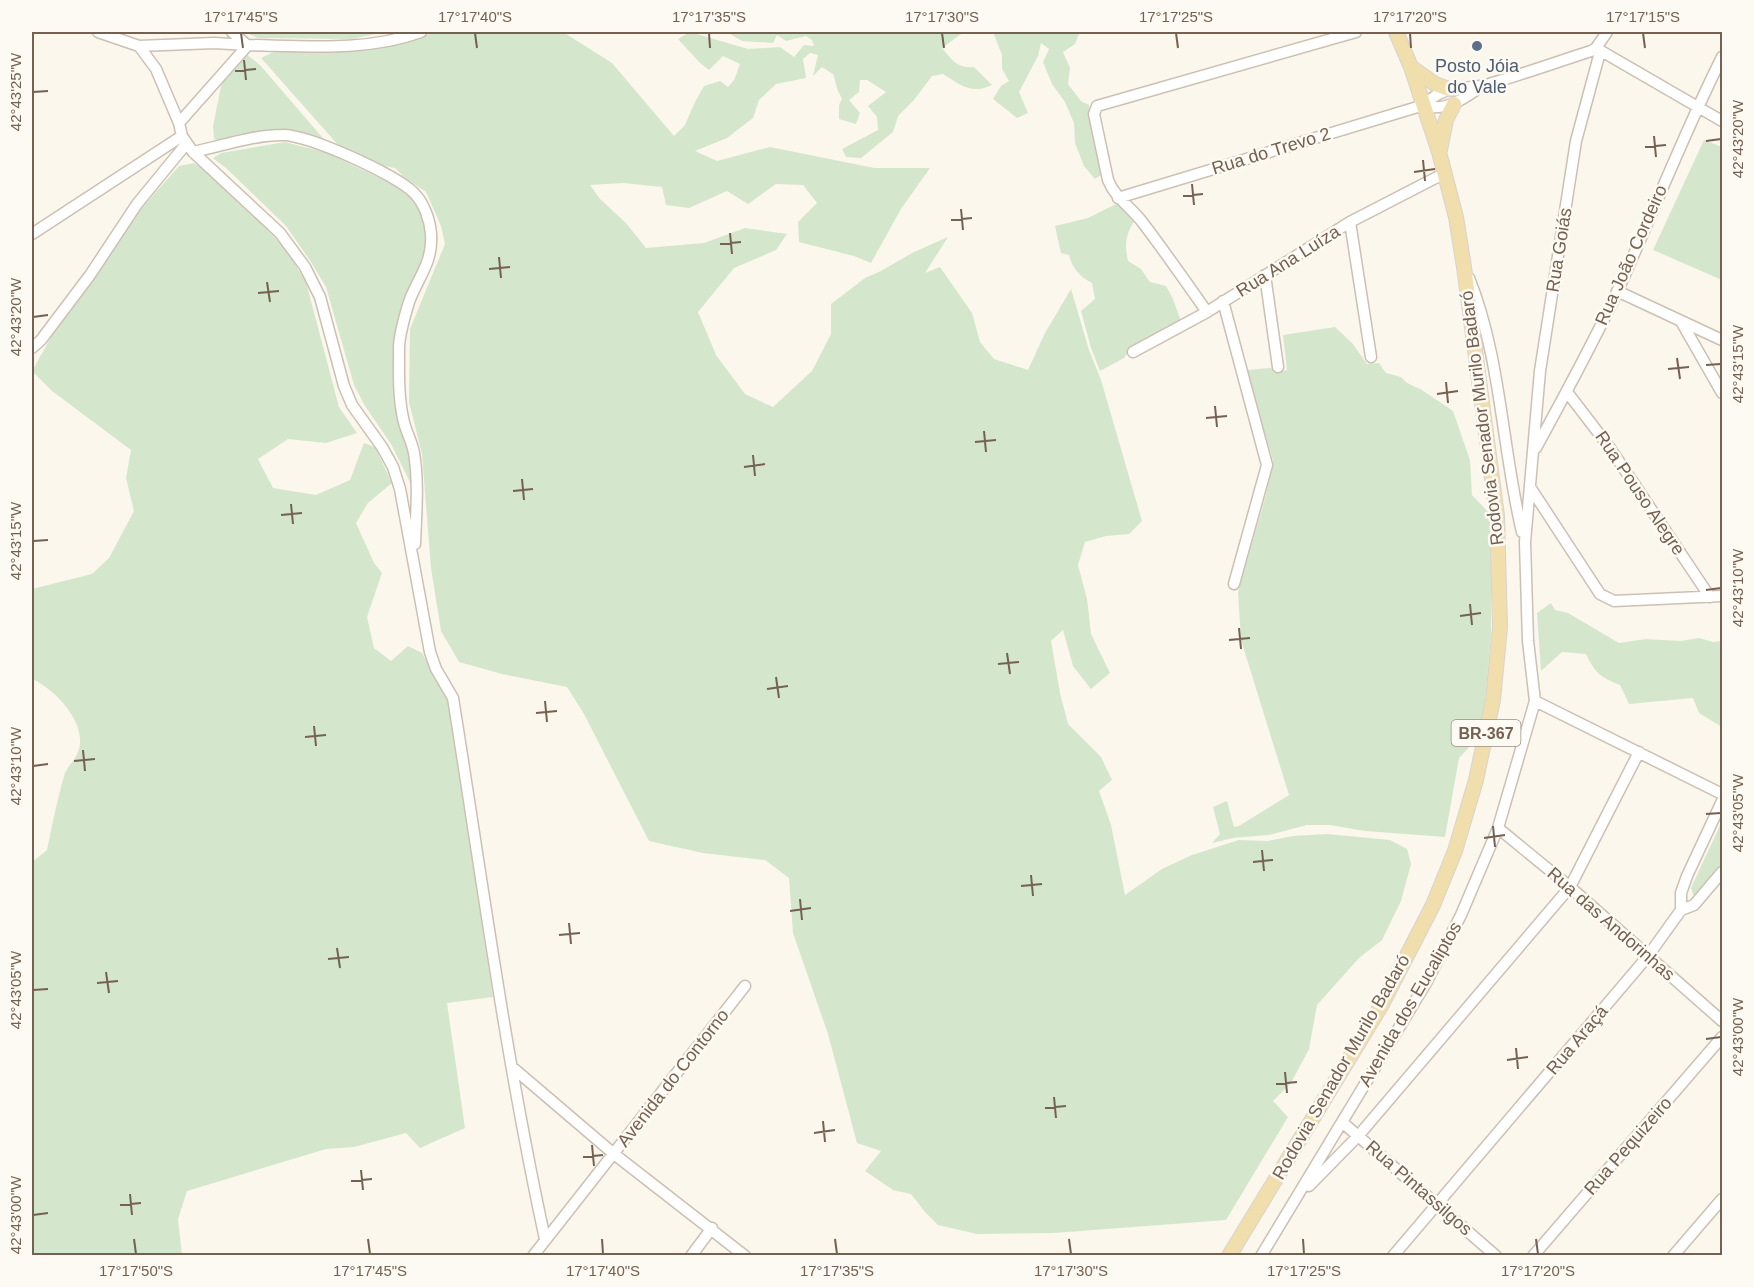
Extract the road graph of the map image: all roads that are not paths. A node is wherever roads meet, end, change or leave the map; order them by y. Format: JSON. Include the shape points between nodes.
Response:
{"nodes":[{"id":1,"x":98,"y":32,"type":"edge"},
{"id":2,"x":232,"y":32,"type":"edge"},
{"id":3,"x":421,"y":32,"type":"edge"},
{"id":4,"x":1356,"y":32,"type":"edge"},
{"id":5,"x":1396,"y":32,"type":"edge"},
{"id":6,"x":1606,"y":32,"type":"edge"},
{"id":7,"x":248,"y":45,"type":"junction"},
{"id":8,"x":139,"y":46,"type":"junction"},
{"id":9,"x":1596,"y":50,"type":"junction"},
{"id":10,"x":1722,"y":57,"type":"edge"},
{"id":11,"x":1411,"y":67,"type":"junction"},
{"id":12,"x":1485,"y":85,"type":"junction"},
{"id":13,"x":1449,"y":89,"type":"junction"},
{"id":14,"x":1454,"y":104,"type":"junction"},
{"id":15,"x":1424,"y":105,"type":"junction"},
{"id":16,"x":1697,"y":107,"type":"junction"},
{"id":17,"x":1722,"y":121,"type":"edge"},
{"id":18,"x":179,"y":123,"type":"junction"},
{"id":19,"x":184,"y":139,"type":"junction"},
{"id":20,"x":193,"y":152,"type":"junction"},
{"id":21,"x":1439,"y":152,"type":"junction"},
{"id":22,"x":1445,"y":173,"type":"junction"},
{"id":23,"x":1118,"y":198,"type":"junction"},
{"id":24,"x":1350,"y":222,"type":"junction"},
{"id":25,"x":32,"y":234,"type":"edge"},
{"id":26,"x":1464,"y":267,"type":"junction"},
{"id":27,"x":1266,"y":275,"type":"junction"},
{"id":28,"x":1617,"y":291,"type":"junction"},
{"id":29,"x":1223,"y":301,"type":"junction"},
{"id":30,"x":1207,"y":312,"type":"junction"},
{"id":31,"x":1682,"y":323,"type":"junction"},
{"id":32,"x":1722,"y":340,"type":"edge"},
{"id":33,"x":32,"y":348,"type":"edge"},
{"id":34,"x":1133,"y":352,"type":"dead end"},
{"id":35,"x":1371,"y":357,"type":"dead end"},
{"id":36,"x":1278,"y":367,"type":"dead end"},
{"id":37,"x":1722,"y":368,"type":"edge"},
{"id":38,"x":1713,"y":375,"type":"junction"},
{"id":39,"x":1567,"y":392,"type":"junction"},
{"id":40,"x":1722,"y":393,"type":"edge"},
{"id":41,"x":1534,"y":450,"type":"junction"},
{"id":42,"x":1530,"y":487,"type":"junction"},
{"id":43,"x":1525,"y":542,"type":"junction"},
{"id":44,"x":414,"y":564,"type":"junction"},
{"id":45,"x":1234,"y":584,"type":"dead end"},
{"id":46,"x":1722,"y":596,"type":"edge"},
{"id":47,"x":1710,"y":597,"type":"junction"},
{"id":48,"x":1535,"y":700,"type":"junction"},
{"id":49,"x":1639,"y":752,"type":"junction"},
{"id":50,"x":1722,"y":794,"type":"edge"},
{"id":51,"x":1722,"y":801,"type":"edge"},
{"id":52,"x":1498,"y":828,"type":"junction"},
{"id":53,"x":1722,"y":872,"type":"edge"},
{"id":54,"x":1570,"y":887,"type":"junction"},
{"id":55,"x":1681,"y":910,"type":"junction"},
{"id":56,"x":1648,"y":956,"type":"junction"},
{"id":57,"x":745,"y":986,"type":"dead end"},
{"id":58,"x":1722,"y":1021,"type":"edge"},
{"id":59,"x":1722,"y":1037,"type":"edge"},
{"id":60,"x":512,"y":1067,"type":"junction"},
{"id":61,"x":1342,"y":1122,"type":"junction"},
{"id":62,"x":1359,"y":1136,"type":"junction"},
{"id":63,"x":614,"y":1154,"type":"junction"},
{"id":64,"x":1296,"y":1199,"type":"junction"},
{"id":65,"x":1722,"y":1199,"type":"edge"},
{"id":66,"x":1438,"y":1204,"type":"junction"},
{"id":67,"x":712,"y":1228,"type":"junction"},
{"id":68,"x":545,"y":1239,"type":"junction"},
{"id":69,"x":533,"y":1256,"type":"edge"},
{"id":70,"x":691,"y":1256,"type":"edge"},
{"id":71,"x":745,"y":1256,"type":"edge"},
{"id":72,"x":1229,"y":1256,"type":"edge"},
{"id":73,"x":1261,"y":1256,"type":"edge"},
{"id":74,"x":1393,"y":1256,"type":"edge"},
{"id":75,"x":1496,"y":1256,"type":"edge"},
{"id":76,"x":1533,"y":1256,"type":"edge"},
{"id":77,"x":1673,"y":1256,"type":"edge"}],
"edges":[{"from":1,"to":8,"type":"street"},
{"from":2,"to":7,"type":"street"},
{"from":3,"to":7,"type":"street","via":[[355,46]]},
{"from":4,"to":23,"type":"street","via":[[1097,106],[1094,114],[1108,180]]},
{"from":5,"to":11,"type":"main road","name":"Rodovia Senador Murilo Badaró","number":"BR-367"},
{"from":6,"to":9,"type":"street","name":"Rua Goiás"},
{"from":7,"to":8,"type":"street"},
{"from":7,"to":18,"type":"street"},
{"from":8,"to":18,"type":"street","via":[[156,69]]},
{"from":9,"to":12,"type":"street"},
{"from":9,"to":16,"type":"street"},
{"from":9,"to":41,"type":"street","name":"Rua Goiás","via":[[1576,141],[1540,371]]},
{"from":10,"to":16,"type":"street","name":"Rua João Cordeiro"},
{"from":11,"to":13,"type":"main road"},
{"from":11,"to":15,"type":"main road","name":"Rodovia Senador Murilo Badaró","number":"BR-367"},
{"from":12,"to":13,"type":"street"},
{"from":12,"to":14,"type":"street"},
{"from":13,"to":15,"type":"street"},
{"from":14,"to":15,"type":"street","via":[[1438,108]]},
{"from":14,"to":21,"type":"main road"},
{"from":15,"to":21,"type":"main road","name":"Rodovia Senador Murilo Badaró","number":"BR-367"},
{"from":15,"to":23,"type":"street","name":"Rua do Trevo 2"},
{"from":16,"to":17,"type":"street"},
{"from":16,"to":28,"type":"street","name":"Rua João Cordeiro"},
{"from":18,"to":19,"type":"street"},
{"from":19,"to":20,"type":"street"},
{"from":19,"to":25,"type":"street"},
{"from":19,"to":33,"type":"street","via":[[90,275]]},
{"from":20,"to":44,"type":"street","via":[[280,233],[305,267],[320,297],[352,405],[393,467]]},
{"from":20,"to":44,"type":"street","via":[[284,134],[313,142],[398,180],[415,194],[429,219],[430,259],[409,301],[399,342],[403,419],[414,453]]},
{"from":21,"to":22,"type":"main road","name":"Rodovia Senador Murilo Badaró","number":"BR-367"},
{"from":22,"to":24,"type":"street","name":"Rua Ana Luíza"},
{"from":22,"to":26,"type":"main road","name":"Rodovia Senador Murilo Badaró","number":"BR-367"},
{"from":23,"to":30,"type":"street","via":[[1142,222]]},
{"from":24,"to":27,"type":"street","name":"Rua Ana Luíza"},
{"from":24,"to":35,"type":"street"},
{"from":26,"to":43,"type":"street","via":[[1485,330]]},
{"from":26,"to":72,"type":"main road","name":"Rodovia Senador Murilo Badaró","number":"BR-367","via":[[1497,516],[1500,627],[1493,700],[1476,780],[1455,851],[1433,905],[1381,1006]]},
{"from":27,"to":29,"type":"street","name":"Rua Ana Luíza"},
{"from":27,"to":36,"type":"street"},
{"from":28,"to":31,"type":"street"},
{"from":28,"to":39,"type":"street","name":"Rua João Cordeiro"},
{"from":29,"to":30,"type":"street","name":"Rua Ana Luíza"},
{"from":29,"to":45,"type":"street","via":[[1266,458],[1266,471]]},
{"from":30,"to":34,"type":"street","name":"Rua Ana Luíza"},
{"from":31,"to":32,"type":"street"},
{"from":31,"to":38,"type":"street"},
{"from":37,"to":38,"type":"street"},
{"from":38,"to":40,"type":"street"},
{"from":39,"to":41,"type":"street","name":"Rua João Cordeiro"},
{"from":39,"to":47,"type":"street","name":"Rua Pouso Alegre","via":[[1610,448]]},
{"from":41,"to":42,"type":"street","name":"Avenida dos Eucaliptos"},
{"from":42,"to":43,"type":"street","name":"Avenida dos Eucaliptos"},
{"from":42,"to":47,"type":"street","via":[[1606,599]]},
{"from":43,"to":48,"type":"street","name":"Avenida dos Eucaliptos","via":[[1528,641]]},
{"from":44,"to":60,"type":"street","via":[[432,660],[453,698]]},
{"from":46,"to":47,"type":"street"},
{"from":48,"to":49,"type":"street"},
{"from":48,"to":52,"type":"street","name":"Avenida dos Eucaliptos"},
{"from":49,"to":50,"type":"street"},
{"from":49,"to":54,"type":"street"},
{"from":51,"to":55,"type":"street","name":"Rua Araçá","via":[[1687,876]]},
{"from":52,"to":54,"type":"street","name":"Rua das Andorinhas"},
{"from":52,"to":61,"type":"street","name":"Avenida dos Eucaliptos","via":[[1461,915],[1426,983]]},
{"from":53,"to":55,"type":"street","via":[[1694,905]]},
{"from":54,"to":56,"type":"street","name":"Rua das Andorinhas"},
{"from":54,"to":62,"type":"street"},
{"from":55,"to":56,"type":"street","name":"Rua Araçá"},
{"from":56,"to":58,"type":"street","name":"Rua das Andorinhas"},
{"from":56,"to":66,"type":"street","name":"Rua Araçá"},
{"from":57,"to":63,"type":"street","name":"Avenida do Contorno"},
{"from":59,"to":76,"type":"street","name":"Rua Pequizeiro"},
{"from":60,"to":63,"type":"street"},
{"from":60,"to":68,"type":"street"},
{"from":61,"to":62,"type":"street","name":"Rua Pintassilgos"},
{"from":61,"to":64,"type":"street","name":"Avenida dos Eucaliptos"},
{"from":62,"to":64,"type":"street"},
{"from":62,"to":66,"type":"street","name":"Rua Pintassilgos"},
{"from":63,"to":67,"type":"street"},
{"from":63,"to":68,"type":"street","name":"Avenida do Contorno"},
{"from":64,"to":73,"type":"street","name":"Avenida dos Eucaliptos"},
{"from":65,"to":77,"type":"street"},
{"from":66,"to":74,"type":"street","name":"Rua Araçá"},
{"from":66,"to":75,"type":"street","name":"Rua Pintassilgos"},
{"from":67,"to":70,"type":"street"},
{"from":67,"to":71,"type":"street"},
{"from":68,"to":69,"type":"street","name":"Avenida do Contorno"}]}
